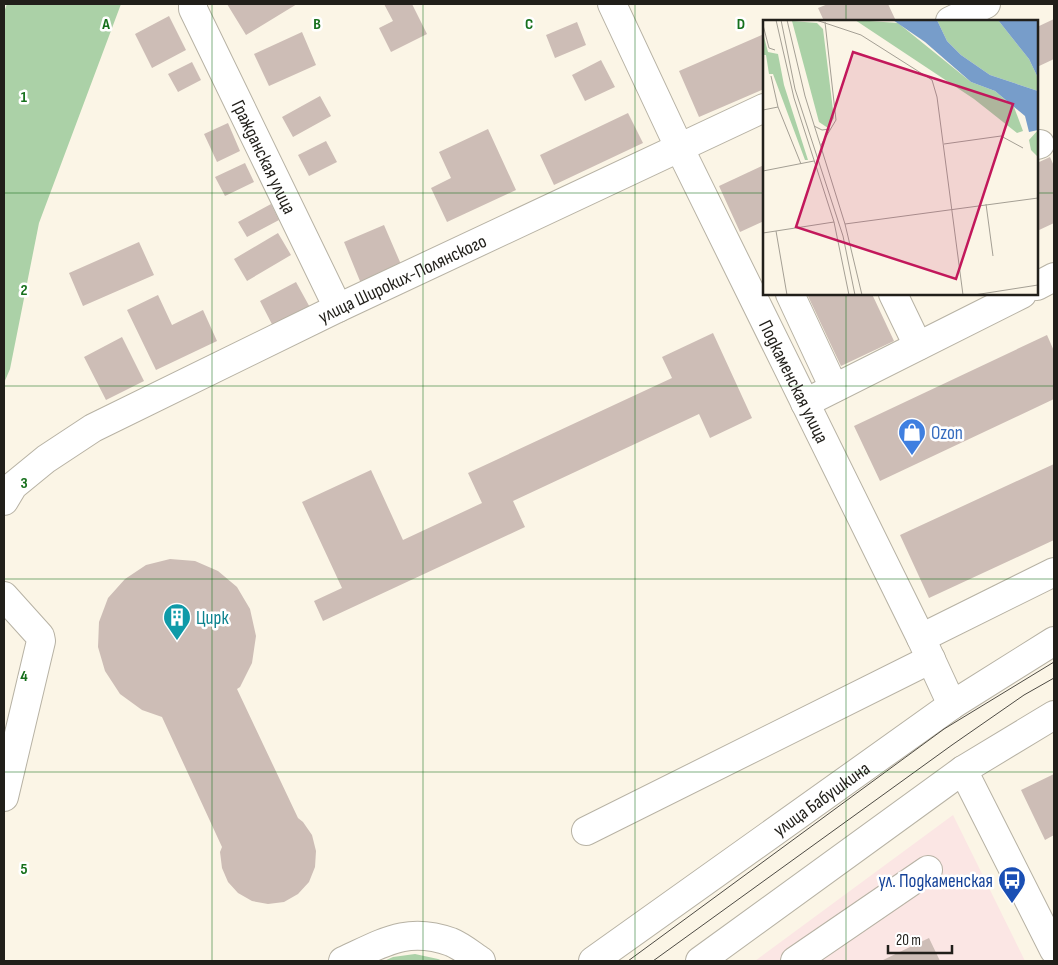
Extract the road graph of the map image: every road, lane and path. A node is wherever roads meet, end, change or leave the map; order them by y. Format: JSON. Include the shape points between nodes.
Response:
{"nodes":[{"id":1,"x":194,"y":4,"type":"edge"},
{"id":2,"x":612,"y":4,"type":"edge"},
{"id":3,"x":986,"y":4,"type":"edge"},
{"id":4,"x":952,"y":20,"type":"edge"},
{"id":5,"x":763,"y":108,"type":"edge"},
{"id":6,"x":679,"y":147,"type":"junction"},
{"id":7,"x":1054,"y":277,"type":"edge"},
{"id":8,"x":756,"y":280,"type":"edge"},
{"id":9,"x":1038,"y":285,"type":"edge"},
{"id":10,"x":790,"y":295,"type":"edge"},
{"id":11,"x":893,"y":295,"type":"edge"},
{"id":12,"x":1020,"y":295,"type":"edge"},
{"id":13,"x":338,"y":308,"type":"junction"},
{"id":14,"x":918,"y":346,"type":"junction"},
{"id":15,"x":834,"y":388,"type":"junction"},
{"id":16,"x":805,"y":403,"type":"junction"},
{"id":17,"x":4,"y":501,"type":"edge"},
{"id":18,"x":1054,"y":572,"type":"edge"},
{"id":19,"x":4,"y":596,"type":"edge"},
{"id":20,"x":1054,"y":641,"type":"edge"},
{"id":21,"x":926,"y":648,"type":"junction"},
{"id":22,"x":952,"y":705,"type":"junction"},
{"id":23,"x":1054,"y":715,"type":"edge"},
{"id":24,"x":963,"y":770,"type":"junction"},
{"id":25,"x":4,"y":797,"type":"edge"},
{"id":26,"x":586,"y":831,"type":"dead end"},
{"id":27,"x":928,"y":870,"type":"dead end"},
{"id":28,"x":1054,"y":950,"type":"edge"},
{"id":29,"x":460,"y":952,"type":"edge"},
{"id":30,"x":343,"y":961,"type":"edge"},
{"id":31,"x":481,"y":961,"type":"edge"},
{"id":32,"x":593,"y":961,"type":"edge"},
{"id":33,"x":700,"y":961,"type":"edge"},
{"id":34,"x":795,"y":961,"type":"edge"}],
"edges":[{"from":1,"to":13,"type":"street","name":"Гражданская улица","via":[[193,9]]},
{"from":2,"to":6,"type":"street","name":"Подкаменская улица"},
{"from":3,"to":4,"type":"street"},
{"from":5,"to":6,"type":"street","name":"улица Широких-Полянского"},
{"from":6,"to":8,"type":"street","name":"Подкаменская улица"},
{"from":6,"to":13,"type":"street","name":"улица Широких-Полянского"},
{"from":7,"to":9,"type":"street"},
{"from":8,"to":16,"type":"street","name":"Подкаменская улица"},
{"from":10,"to":15,"type":"street"},
{"from":11,"to":14,"type":"street"},
{"from":12,"to":14,"type":"street"},
{"from":13,"to":17,"type":"street","name":"улица Широких-Полянского","via":[[93,428],[13,486]]},
{"from":14,"to":15,"type":"street"},
{"from":15,"to":16,"type":"street"},
{"from":16,"to":21,"type":"street","name":"Подкаменская улица"},
{"from":18,"to":21,"type":"street"},
{"from":19,"to":25,"type":"street","via":[[41,641]]},
{"from":20,"to":22,"type":"street","name":"улица Бабушкина"},
{"from":21,"to":22,"type":"street","name":"Подкаменская улица"},
{"from":21,"to":26,"type":"street"},
{"from":22,"to":32,"type":"street","name":"улица Бабушкина"},
{"from":23,"to":24,"type":"street"},
{"from":24,"to":28,"type":"street"},
{"from":24,"to":33,"type":"street"},
{"from":27,"to":34,"type":"street"},
{"from":29,"to":30,"type":"street","via":[[430,936],[414,935],[384,942]]},
{"from":29,"to":31,"type":"street"}]}
